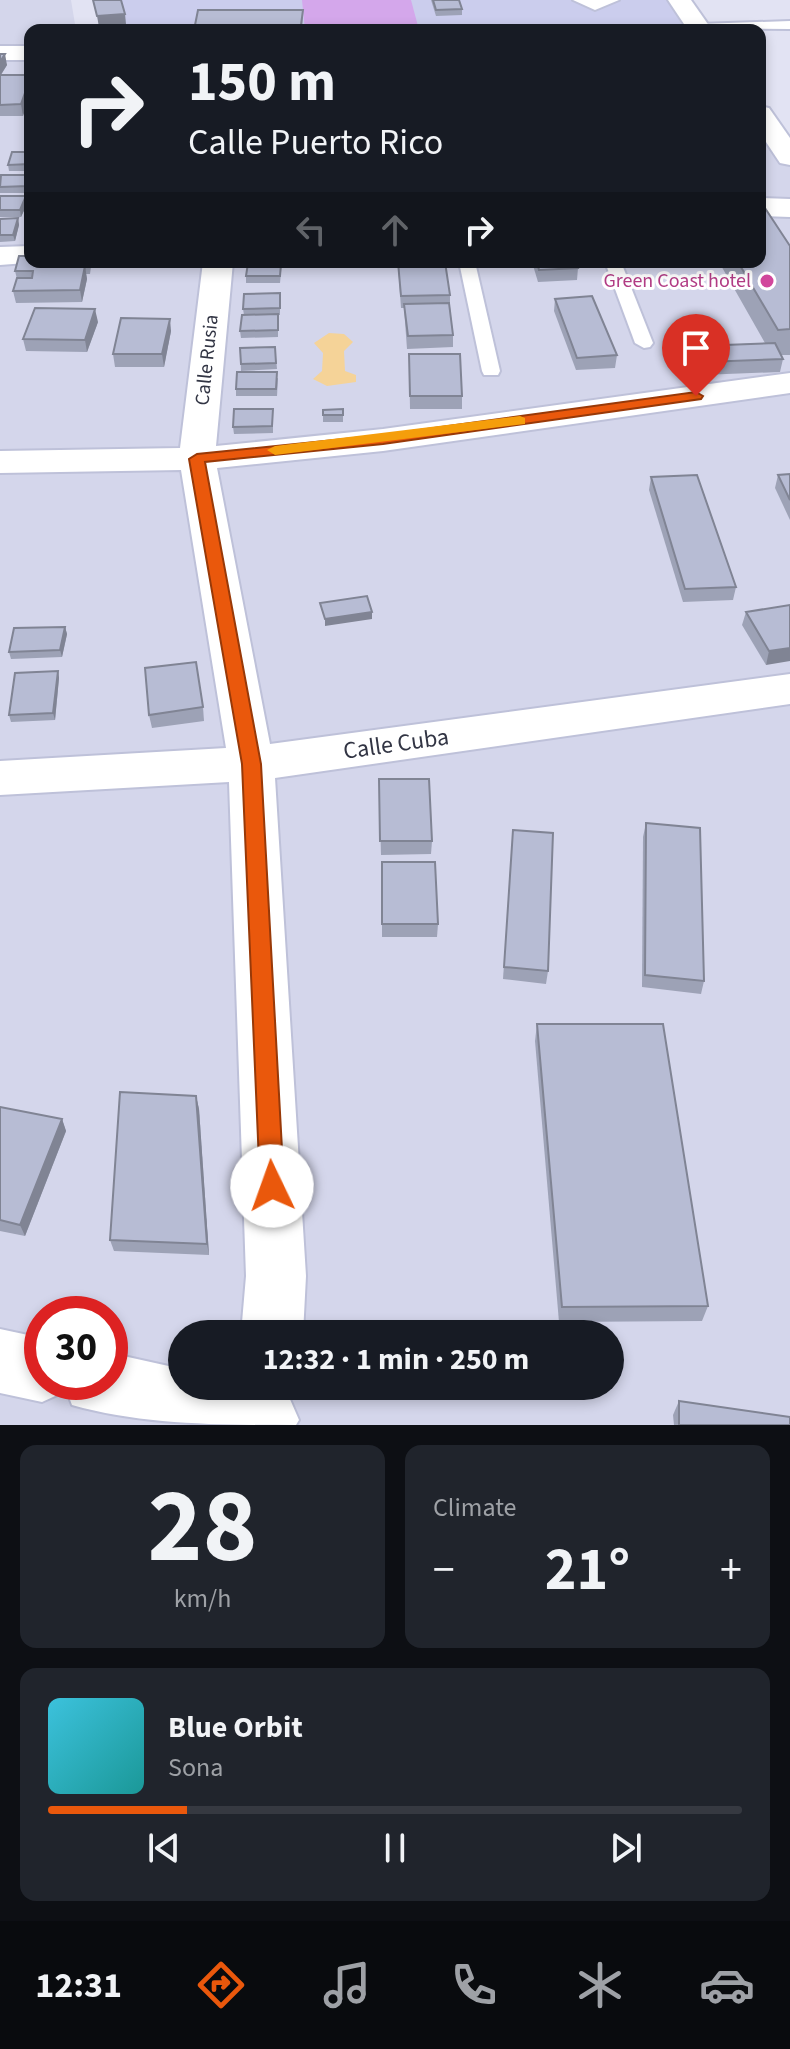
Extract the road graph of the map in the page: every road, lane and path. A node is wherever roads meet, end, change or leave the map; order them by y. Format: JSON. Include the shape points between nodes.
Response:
{"nodes":[{"id":1,"x":579,"y":0,"type":"edge"},
{"id":2,"x":613,"y":0,"type":"edge"},
{"id":3,"x":679,"y":0,"type":"edge"},
{"id":4,"x":696,"y":24,"type":"edge"},
{"id":5,"x":790,"y":25,"type":"edge"},
{"id":6,"x":766,"y":26,"type":"edge"},
{"id":7,"x":0,"y":53,"type":"edge"},
{"id":8,"x":24,"y":53,"type":"edge"},
{"id":9,"x":766,"y":123,"type":"edge"},
{"id":10,"x":790,"y":157,"type":"edge"},
{"id":11,"x":766,"y":207,"type":"edge"},
{"id":12,"x":790,"y":208,"type":"edge"},
{"id":13,"x":24,"y":255,"type":"edge"},
{"id":14,"x":0,"y":256,"type":"edge"},
{"id":15,"x":217,"y":268,"type":"edge"},
{"id":16,"x":468,"y":268,"type":"edge"},
{"id":17,"x":615,"y":268,"type":"edge"},
{"id":18,"x":644,"y":343,"type":"dead end"},
{"id":19,"x":491,"y":371,"type":"dead end"},
{"id":20,"x":790,"y":383,"type":"edge"},
{"id":21,"x":197,"y":459,"type":"junction"},
{"id":22,"x":0,"y":462,"type":"edge"},
{"id":23,"x":790,"y":689,"type":"edge"},
{"id":24,"x":251,"y":764,"type":"junction"},
{"id":25,"x":0,"y":778,"type":"edge"},
{"id":26,"x":273,"y":1320,"type":"edge"},
{"id":27,"x":0,"y":1361,"type":"edge"},
{"id":28,"x":24,"y":1366,"type":"edge"},
{"id":29,"x":128,"y":1387,"type":"edge"},
{"id":30,"x":267,"y":1410,"type":"edge"}],
"edges":[{"from":1,"to":2,"type":"lane","via":[[595,6]]},
{"from":3,"to":4,"type":"street"},
{"from":5,"to":6,"type":"lane"},
{"from":7,"to":8,"type":"street"},
{"from":9,"to":10,"type":"street"},
{"from":11,"to":12,"type":"street"},
{"from":13,"to":14,"type":"street"},
{"from":15,"to":21,"type":"street","name":"Calle Rusia"},
{"from":16,"to":19,"type":"lane"},
{"from":17,"to":18,"type":"lane"},
{"from":20,"to":21,"type":"street","via":[[383,440]]},
{"from":21,"to":22,"type":"street"},
{"from":21,"to":24,"type":"street","name":"Calle Rusia"},
{"from":23,"to":24,"type":"street","name":"Calle Cuba"},
{"from":24,"to":25,"type":"street","name":"Calle Cuba"},
{"from":24,"to":26,"type":"street","name":"Calle Rusia","via":[[276,1276]]},
{"from":27,"to":28,"type":"street"},
{"from":29,"to":30,"type":"street"}]}
